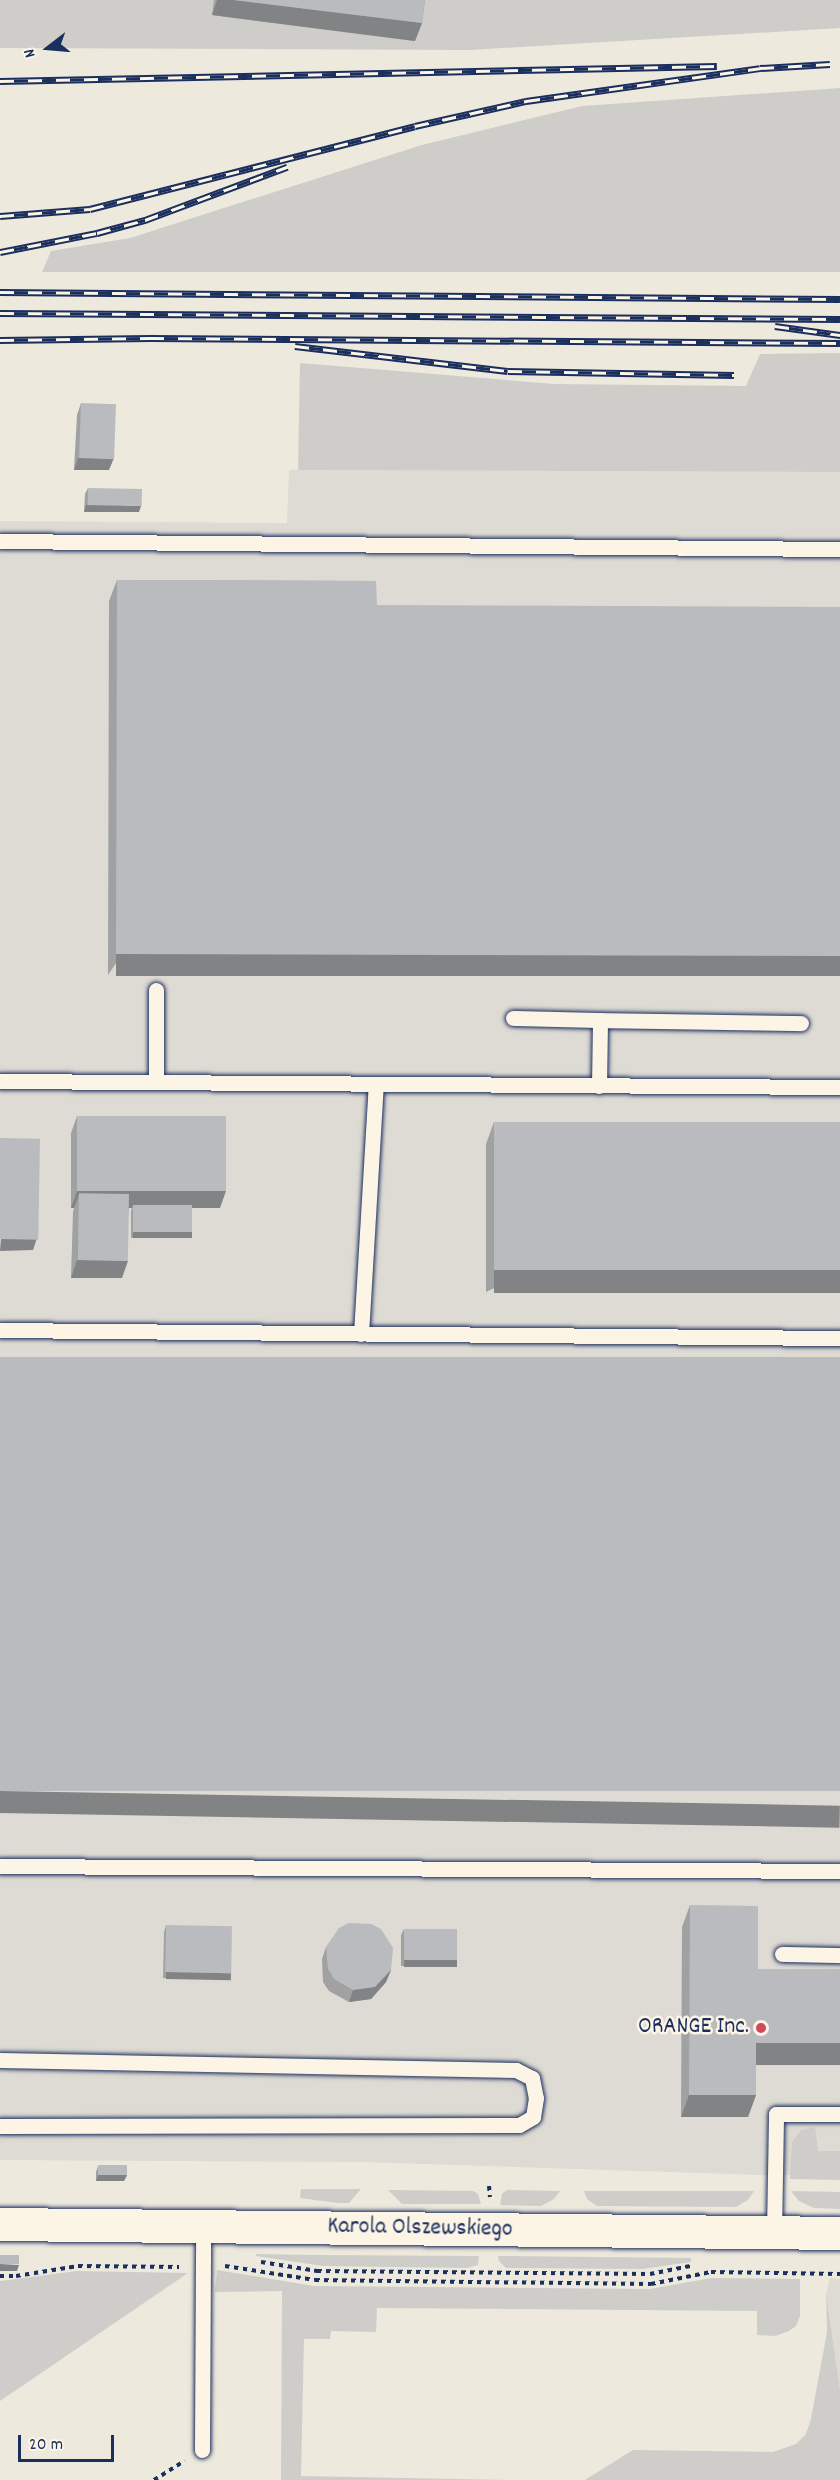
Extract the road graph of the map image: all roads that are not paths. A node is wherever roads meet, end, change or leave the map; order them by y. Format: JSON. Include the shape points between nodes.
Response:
{"nodes":[{"id":1,"x":0,"y":542,"type":"edge"},
{"id":2,"x":840,"y":549,"type":"edge"},
{"id":3,"x":156,"y":990,"type":"dead end"},
{"id":4,"x":513,"y":1018,"type":"dead end"},
{"id":5,"x":600,"y":1020,"type":"junction"},
{"id":6,"x":801,"y":1023,"type":"dead end"},
{"id":7,"x":0,"y":1081,"type":"edge"},
{"id":8,"x":156,"y":1082,"type":"junction"},
{"id":9,"x":376,"y":1084,"type":"junction"},
{"id":10,"x":599,"y":1086,"type":"junction"},
{"id":11,"x":840,"y":1087,"type":"edge"},
{"id":12,"x":0,"y":1330,"type":"edge"},
{"id":13,"x":361,"y":1334,"type":"junction"},
{"id":14,"x":840,"y":1338,"type":"edge"},
{"id":15,"x":0,"y":1866,"type":"edge"},
{"id":16,"x":840,"y":1871,"type":"edge"},
{"id":17,"x":782,"y":1954,"type":"dead end"},
{"id":18,"x":840,"y":1955,"type":"edge"},
{"id":19,"x":0,"y":2060,"type":"edge"},
{"id":20,"x":840,"y":2114,"type":"edge"},
{"id":21,"x":0,"y":2126,"type":"edge"},
{"id":22,"x":0,"y":2224,"type":"edge"},
{"id":23,"x":203,"y":2226,"type":"junction"},
{"id":24,"x":774,"y":2232,"type":"junction"},
{"id":25,"x":840,"y":2233,"type":"edge"},
{"id":26,"x":202,"y":2450,"type":"road end"}],
"edges":[{"from":1,"to":2,"type":"lane"},
{"from":3,"to":8,"type":"lane"},
{"from":4,"to":5,"type":"lane"},
{"from":5,"to":6,"type":"lane"},
{"from":5,"to":10,"type":"lane"},
{"from":7,"to":8,"type":"lane"},
{"from":8,"to":9,"type":"lane"},
{"from":9,"to":10,"type":"lane"},
{"from":9,"to":13,"type":"lane"},
{"from":10,"to":11,"type":"lane"},
{"from":12,"to":13,"type":"lane"},
{"from":13,"to":14,"type":"lane"},
{"from":15,"to":16,"type":"lane"},
{"from":17,"to":18,"type":"lane"},
{"from":19,"to":21,"type":"lane","via":[[516,2070],[532,2078],[536,2098],[533,2117],[519,2125]]},
{"from":20,"to":24,"type":"lane","via":[[776,2114]]},
{"from":22,"to":23,"type":"street","name":"Karola Olszewskiego"},
{"from":23,"to":24,"type":"street","name":"Karola Olszewskiego"},
{"from":23,"to":26,"type":"lane"},
{"from":24,"to":25,"type":"street","name":"Karola Olszewskiego"}]}
